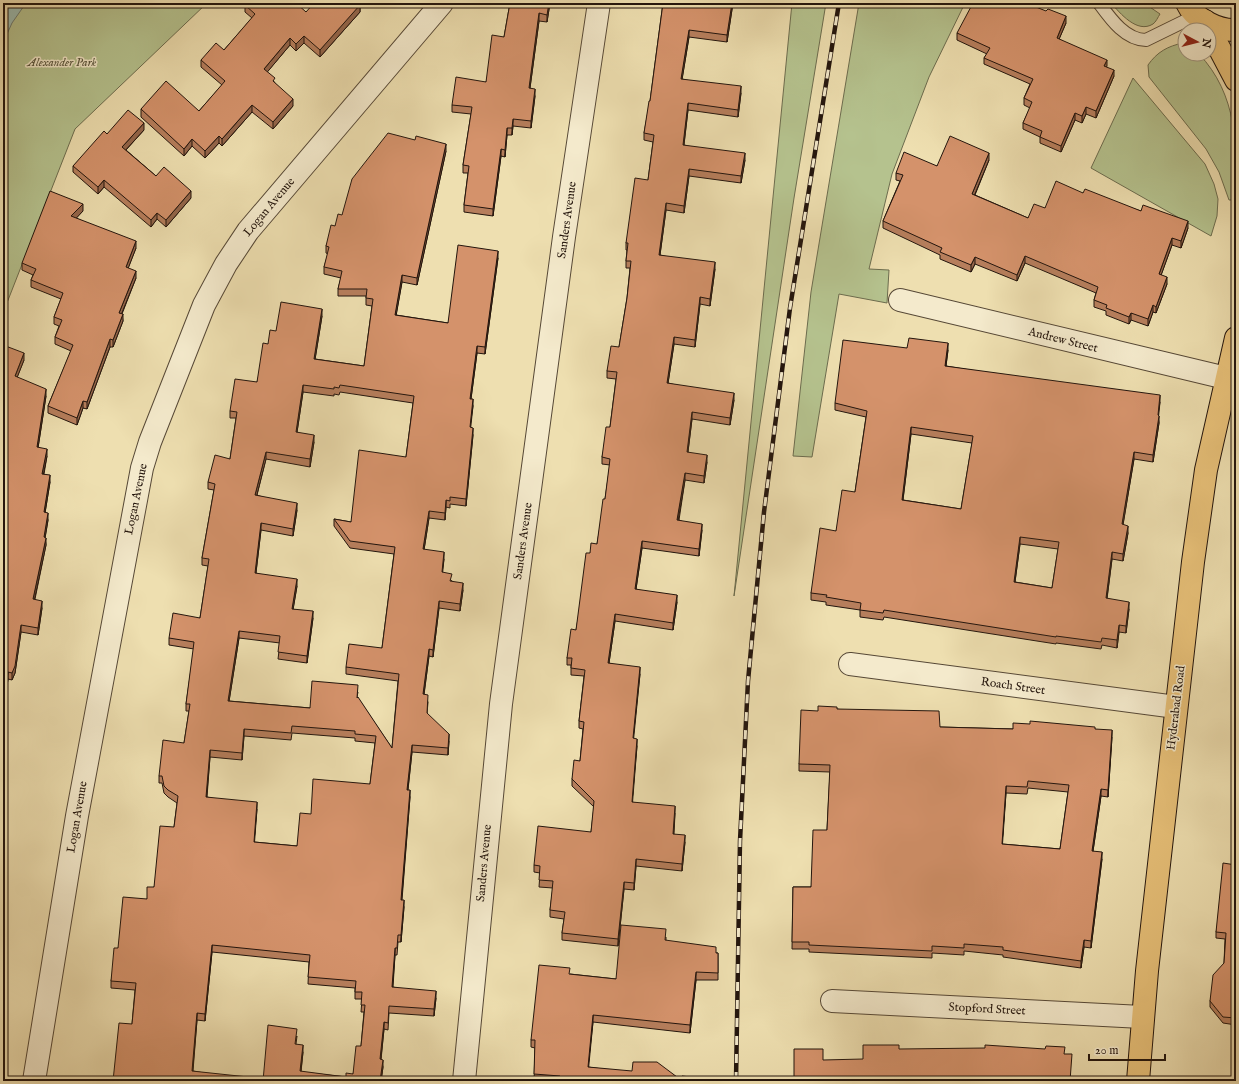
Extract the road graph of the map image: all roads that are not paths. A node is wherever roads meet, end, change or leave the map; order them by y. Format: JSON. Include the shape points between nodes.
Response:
{"nodes":[{"id":1,"x":442,"y":3,"type":"edge"},
{"id":2,"x":598,"y":3,"type":"edge"},
{"id":3,"x":1099,"y":3,"type":"edge"},
{"id":4,"x":1192,"y":10,"type":"edge"},
{"id":5,"x":1236,"y":30,"type":"edge"},
{"id":6,"x":1236,"y":80,"type":"edge"},
{"id":7,"x":900,"y":300,"type":"dead end"},
{"id":8,"x":1236,"y":338,"type":"edge"},
{"id":9,"x":1226,"y":378,"type":"junction"},
{"id":10,"x":850,"y":664,"type":"dead end"},
{"id":11,"x":1176,"y":707,"type":"junction"},
{"id":12,"x":832,"y":1002,"type":"dead end"},
{"id":13,"x":1142,"y":1016,"type":"junction"},
{"id":14,"x":34,"y":1081,"type":"edge"},
{"id":15,"x":464,"y":1081,"type":"edge"},
{"id":16,"x":1138,"y":1081,"type":"edge"}],
"edges":[{"from":1,"to":14,"type":"street","name":"Logan Avenue","via":[[248,231],[226,264],[204,305],[150,442],[130,527],[78,808]]},
{"from":2,"to":15,"type":"street","name":"Sanders Avenue","via":[[501,704]]},
{"from":3,"to":4,"type":"lane","via":[[1111,19],[1130,36],[1139,40],[1146,40]]},
{"from":4,"to":5,"type":"main road","via":[[1217,27]]},
{"from":4,"to":6,"type":"main road"},
{"from":7,"to":9,"type":"street","name":"Andrew Street"},
{"from":8,"to":9,"type":"main road","name":"Hyderabad Road"},
{"from":9,"to":11,"type":"main road","name":"Hyderabad Road","via":[[1206,470]]},
{"from":10,"to":11,"type":"street","name":"Roach Street"},
{"from":11,"to":13,"type":"main road","name":"Hyderabad Road"},
{"from":12,"to":13,"type":"street","name":"Stopford Street"},
{"from":13,"to":16,"type":"main road","name":"Hyderabad Road"}]}
